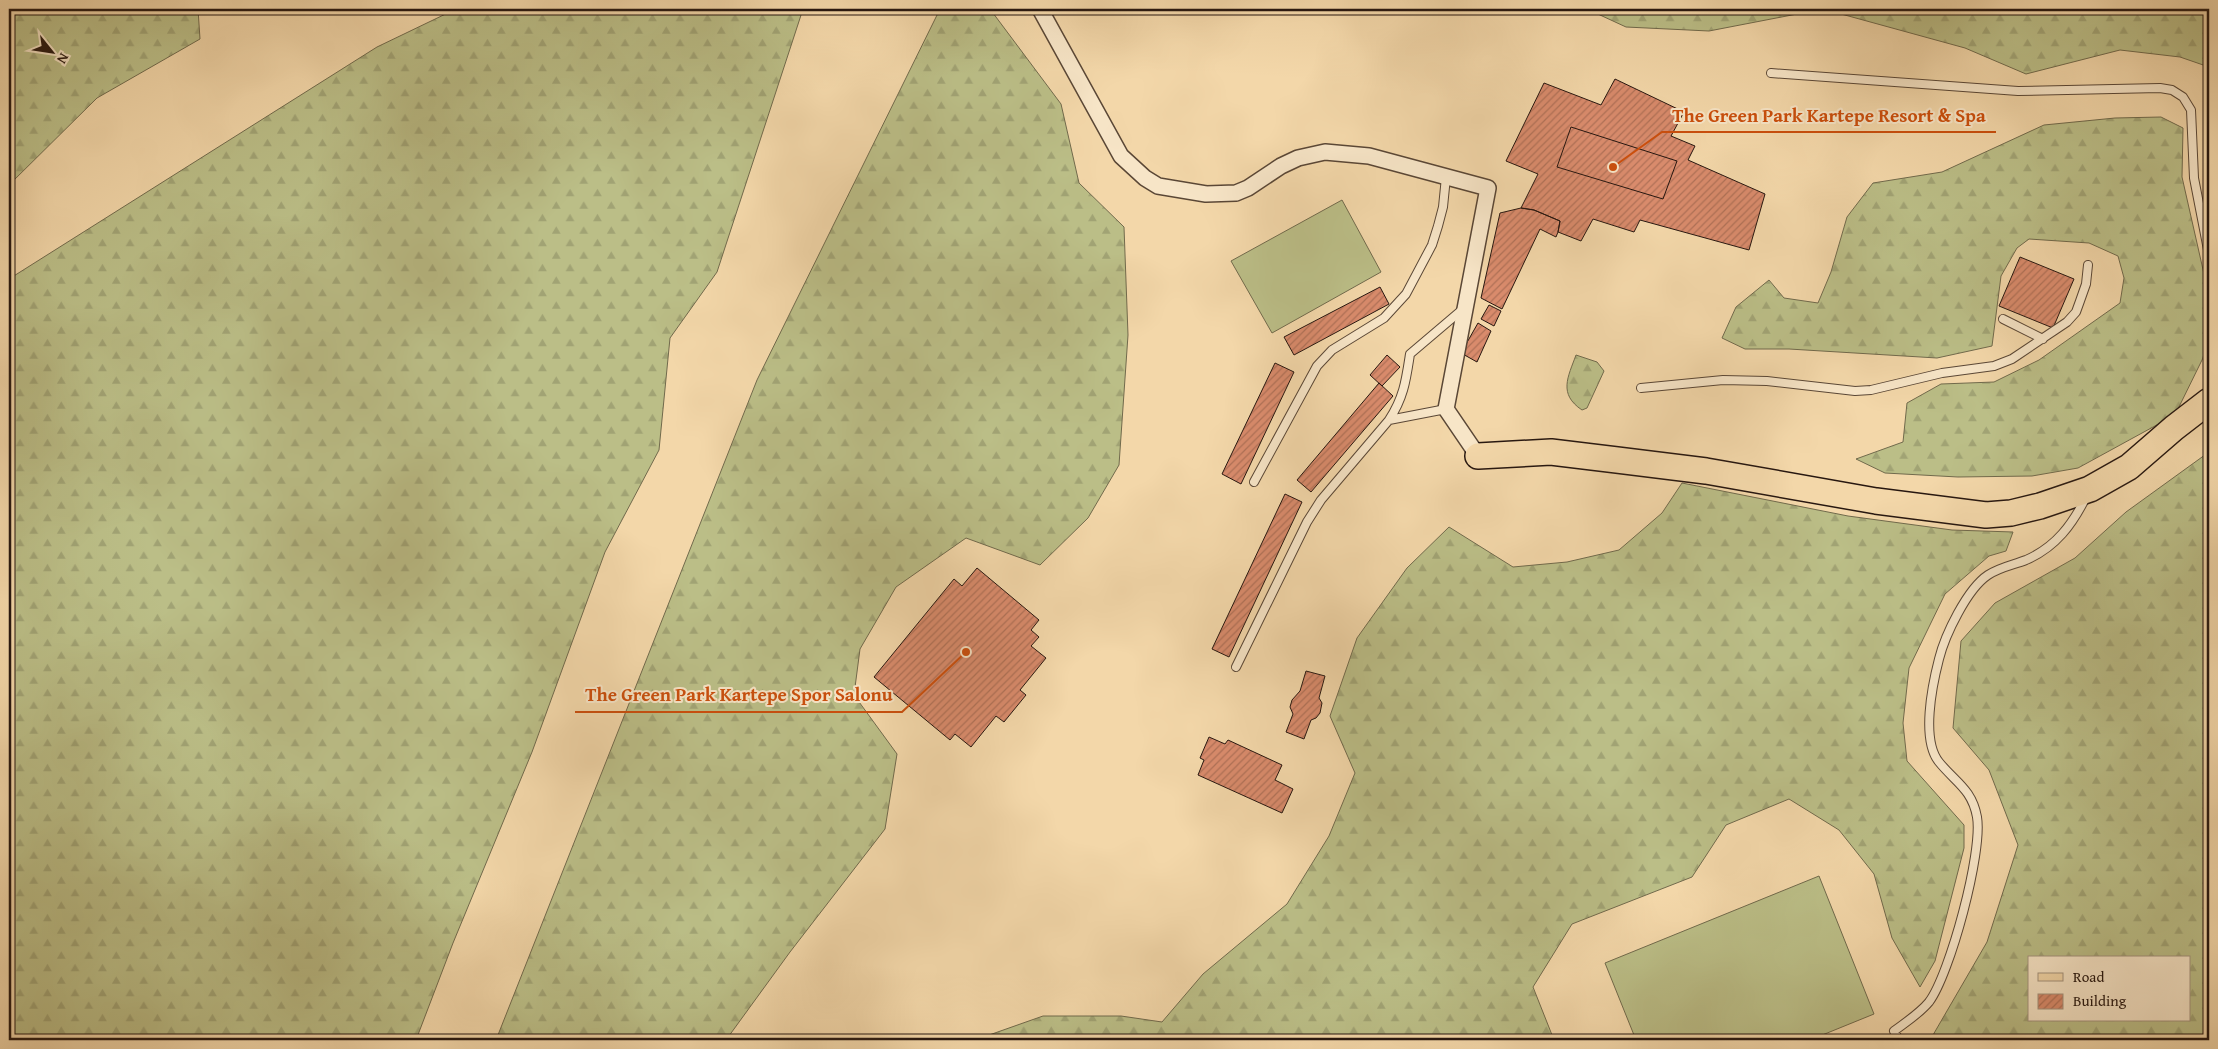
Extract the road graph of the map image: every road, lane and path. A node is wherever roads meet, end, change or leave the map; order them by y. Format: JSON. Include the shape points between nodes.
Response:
{"nodes":[{"id":1,"x":1040,"y":9,"type":"edge"},
{"id":2,"x":1771,"y":73,"type":"dead end"},
{"id":3,"x":1446,"y":177,"type":"junction"},
{"id":4,"x":2209,"y":256,"type":"edge"},
{"id":5,"x":2088,"y":265,"type":"dead end"},
{"id":6,"x":1466,"y":307,"type":"junction"},
{"id":7,"x":2003,"y":319,"type":"dead end"},
{"id":8,"x":2043,"y":339,"type":"junction"},
{"id":9,"x":1641,"y":388,"type":"dead end"},
{"id":10,"x":2209,"y":401,"type":"edge"},
{"id":11,"x":1446,"y":409,"type":"junction"},
{"id":12,"x":1389,"y":420,"type":"junction"},
{"id":13,"x":1478,"y":456,"type":"joint"},
{"id":14,"x":1254,"y":482,"type":"dead end"},
{"id":15,"x":2090,"y":489,"type":"junction"},
{"id":16,"x":1236,"y":667,"type":"dead end"},
{"id":17,"x":1898,"y":1040,"type":"edge"}],
"edges":[{"from":1,"to":3,"type":"street","via":[[1121,156],[1158,186],[1206,194],[1236,193],[1298,158],[1325,152],[1369,156]]},
{"from":2,"to":4,"type":"lane","via":[[2018,91],[2172,90],[2183,97],[2191,110],[2194,178]]},
{"from":3,"to":6,"type":"street","via":[[1488,188]]},
{"from":3,"to":14,"type":"lane","via":[[1443,207],[1432,245],[1406,294],[1384,318],[1332,350],[1317,366]]},
{"from":5,"to":8,"type":"lane","via":[[2086,284],[2076,312]]},
{"from":6,"to":11,"type":"street"},
{"from":6,"to":12,"type":"lane","via":[[1410,354],[1400,404]]},
{"from":7,"to":8,"type":"lane"},
{"from":8,"to":9,"type":"lane","via":[[2012,359],[1994,366],[1942,373],[1871,390],[1855,391],[1767,380],[1723,380]]},
{"from":10,"to":15,"type":"main road","via":[[2130,467]]},
{"from":11,"to":12,"type":"lane"},
{"from":11,"to":13,"type":"street"},
{"from":12,"to":16,"type":"lane","via":[[1321,500],[1307,522]]},
{"from":13,"to":15,"type":"main road","via":[[1551,452],[1608,458],[1706,471],[1876,501],[1986,515],[2040,506]]},
{"from":15,"to":17,"type":"lane","via":[[2078,515],[2057,541],[2031,558],[2001,568],[1978,584],[1949,632],[1939,658],[1929,719],[1929,740],[1940,764],[1968,792],[1977,818],[1978,837],[1969,891],[1944,973],[1929,1002],[1894,1031]]}]}
